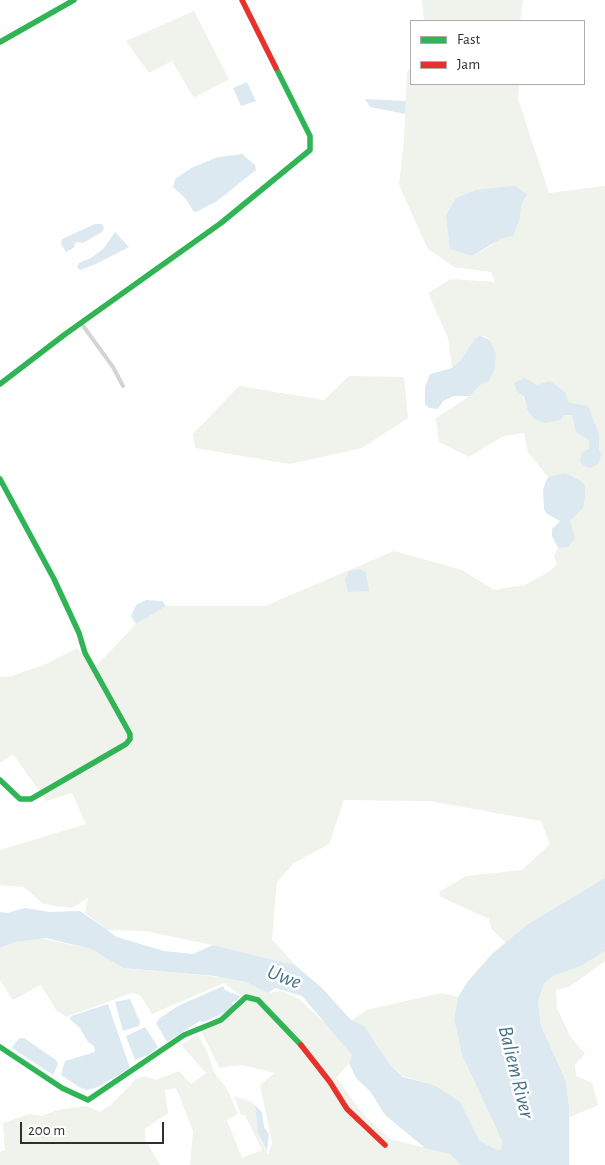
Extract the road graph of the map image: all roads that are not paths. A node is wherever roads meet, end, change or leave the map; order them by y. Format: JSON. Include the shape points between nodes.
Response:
{"nodes":[{"id":1,"x":74,"y":0,"type":"edge"},
{"id":2,"x":242,"y":0,"type":"edge"},
{"id":3,"x":0,"y":42,"type":"edge"},
{"id":4,"x":81,"y":323,"type":"junction"},
{"id":5,"x":0,"y":384,"type":"edge"},
{"id":6,"x":123,"y":386,"type":"dead end"},
{"id":7,"x":0,"y":479,"type":"edge"},
{"id":8,"x":0,"y":780,"type":"edge"},
{"id":9,"x":0,"y":1048,"type":"edge"},
{"id":10,"x":385,"y":1145,"type":"dead end"}],
"edges":[{"from":1,"to":3,"type":"street"},
{"from":2,"to":4,"type":"street","via":[[310,136],[311,148],[221,223]]},
{"from":4,"to":5,"type":"street"},
{"from":4,"to":6,"type":"street"},
{"from":7,"to":8,"type":"street","via":[[54,579],[85,653],[130,734],[126,744],[31,799],[20,799]]},
{"from":9,"to":10,"type":"street","via":[[62,1088],[88,1100],[184,1035],[221,1020],[246,997],[258,1000],[294,1037],[348,1109]]}]}
